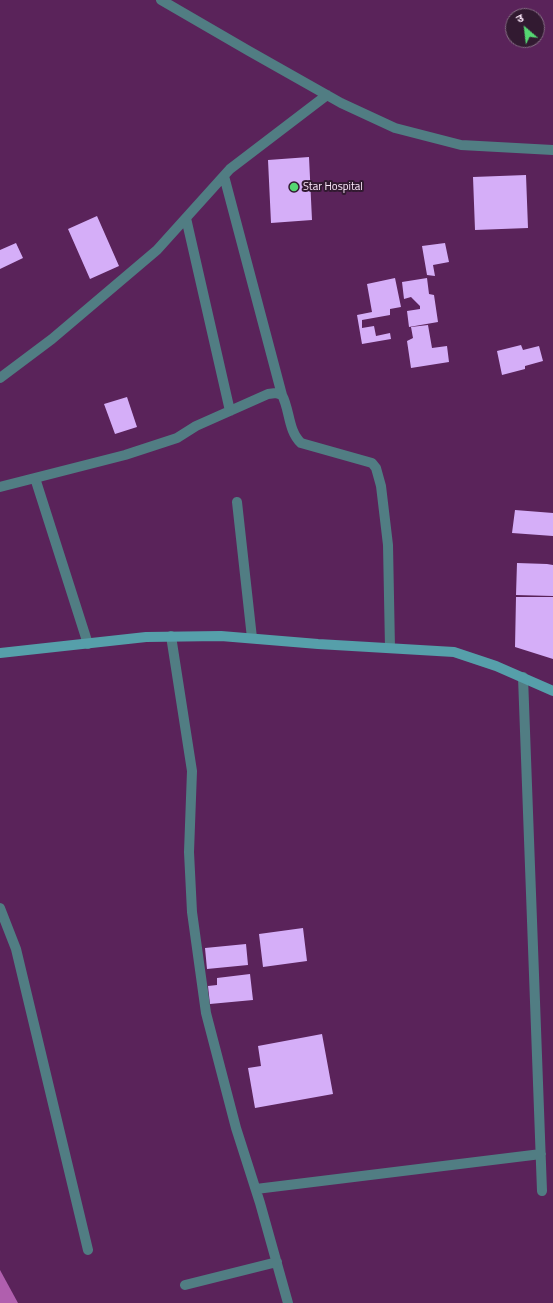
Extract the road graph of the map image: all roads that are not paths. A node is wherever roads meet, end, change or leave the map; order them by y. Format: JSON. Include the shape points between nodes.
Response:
{"nodes":[{"id":1,"x":161,"y":0,"type":"edge"},
{"id":2,"x":327,"y":95,"type":"junction"},
{"id":3,"x":553,"y":150,"type":"edge"},
{"id":4,"x":224,"y":176,"type":"junction"},
{"id":5,"x":186,"y":218,"type":"junction"},
{"id":6,"x":0,"y":378,"type":"edge"},
{"id":7,"x":282,"y":395,"type":"junction"},
{"id":8,"x":230,"y":411,"type":"junction"},
{"id":9,"x":35,"y":478,"type":"junction"},
{"id":10,"x":0,"y":487,"type":"edge"},
{"id":11,"x":237,"y":502,"type":"dead end"},
{"id":12,"x":171,"y":636,"type":"junction"},
{"id":13,"x":252,"y":638,"type":"junction"},
{"id":14,"x":88,"y":644,"type":"junction"},
{"id":15,"x":390,"y":648,"type":"junction"},
{"id":16,"x":0,"y":654,"type":"edge"},
{"id":17,"x":523,"y":677,"type":"junction"},
{"id":18,"x":553,"y":691,"type":"edge"},
{"id":19,"x":0,"y":908,"type":"edge"},
{"id":20,"x":541,"y":1154,"type":"junction"},
{"id":21,"x":256,"y":1189,"type":"junction"},
{"id":22,"x":542,"y":1191,"type":"dead end"},
{"id":23,"x":88,"y":1250,"type":"dead end"},
{"id":24,"x":277,"y":1262,"type":"junction"},
{"id":25,"x":185,"y":1285,"type":"dead end"},
{"id":26,"x":288,"y":1303,"type":"edge"}],
"edges":[{"from":1,"to":2,"type":"street"},
{"from":2,"to":3,"type":"street","via":[[395,128],[461,145]]},
{"from":2,"to":4,"type":"street"},
{"from":4,"to":5,"type":"street"},
{"from":4,"to":7,"type":"street"},
{"from":5,"to":6,"type":"street","via":[[157,250],[52,339]]},
{"from":5,"to":8,"type":"street"},
{"from":7,"to":8,"type":"street","via":[[268,394]]},
{"from":7,"to":15,"type":"street","via":[[295,437],[301,443],[372,463],[376,468],[381,486],[388,545]]},
{"from":8,"to":9,"type":"street","via":[[196,426],[177,438],[125,455]]},
{"from":9,"to":10,"type":"street"},
{"from":9,"to":14,"type":"street"},
{"from":11,"to":13,"type":"street"},
{"from":12,"to":13,"type":"street"},
{"from":12,"to":14,"type":"street"},
{"from":12,"to":21,"type":"street","via":[[192,771],[189,852],[192,912],[206,1013],[236,1128]]},
{"from":13,"to":15,"type":"street"},
{"from":14,"to":16,"type":"street"},
{"from":15,"to":17,"type":"street","via":[[454,652]]},
{"from":17,"to":18,"type":"street"},
{"from":17,"to":20,"type":"street"},
{"from":19,"to":23,"type":"street","via":[[16,949]]},
{"from":20,"to":21,"type":"street"},
{"from":20,"to":22,"type":"street"},
{"from":21,"to":24,"type":"street"},
{"from":24,"to":25,"type":"street"},
{"from":24,"to":26,"type":"street"}]}
